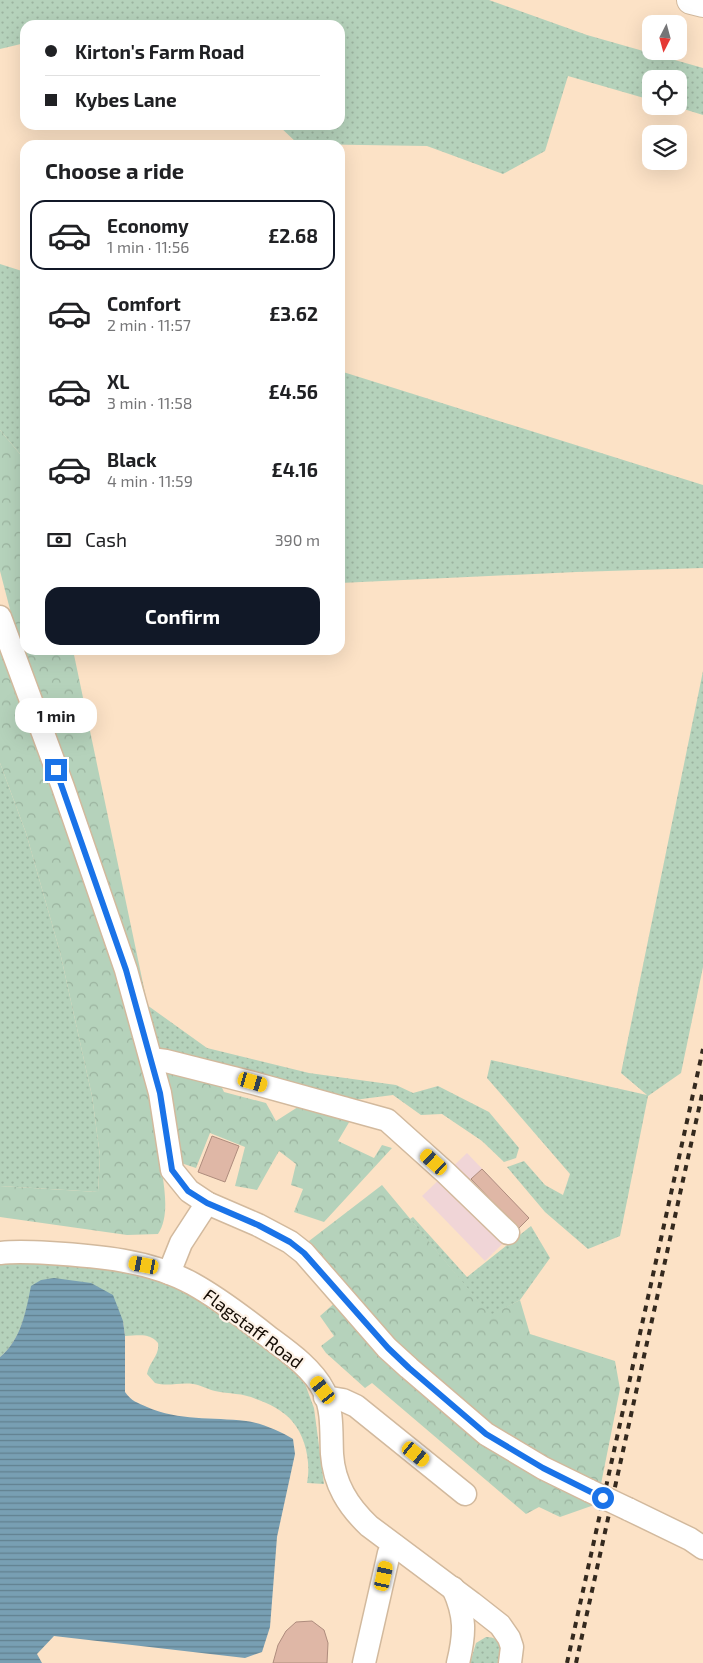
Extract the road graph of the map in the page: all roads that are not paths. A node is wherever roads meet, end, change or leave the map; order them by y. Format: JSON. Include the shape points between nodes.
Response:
{"nodes":[{"id":1,"x":691,"y":0,"type":"edge"},
{"id":2,"x":703,"y":3,"type":"edge"},
{"id":3,"x":0,"y":617,"type":"edge"},
{"id":4,"x":151,"y":1059,"type":"junction"},
{"id":5,"x":207,"y":1203,"type":"junction"},
{"id":6,"x":508,"y":1233,"type":"dead end"},
{"id":7,"x":0,"y":1253,"type":"edge"},
{"id":8,"x":169,"y":1273,"type":"junction"},
{"id":9,"x":325,"y":1397,"type":"junction"},
{"id":10,"x":465,"y":1494,"type":"dead end"},
{"id":11,"x":394,"y":1545,"type":"junction"},
{"id":12,"x":703,"y":1548,"type":"edge"},
{"id":13,"x":453,"y":1588,"type":"junction"},
{"id":14,"x":500,"y":1625,"type":"junction"},
{"id":15,"x":460,"y":1652,"type":"edge"},
{"id":16,"x":364,"y":1663,"type":"edge"},
{"id":17,"x":510,"y":1663,"type":"edge"}],
"edges":[{"from":1,"to":2,"type":"highway"},
{"from":3,"to":4,"type":"street","via":[[126,970]]},
{"from":4,"to":5,"type":"street","via":[[160,1093],[172,1170],[188,1191]]},
{"from":4,"to":6,"type":"street","via":[[253,1082],[386,1120]]},
{"from":5,"to":8,"type":"street","via":[[184,1238]]},
{"from":5,"to":12,"type":"street","bridge":true,"via":[[258,1225],[304,1253],[388,1348],[479,1428],[543,1468]]},
{"from":7,"to":8,"type":"street","name":"Flagstaff Road","via":[[74,1254]]},
{"from":8,"to":9,"type":"street","name":"Flagstaff Road","via":[[193,1284],[238,1314],[302,1363]]},
{"from":9,"to":10,"type":"street","via":[[356,1406]]},
{"from":9,"to":11,"type":"street","name":"Flagstaff Road","via":[[331,1416],[332,1456],[339,1487],[355,1512]]},
{"from":11,"to":13,"type":"street","name":"Flagstaff Road"},
{"from":11,"to":16,"type":"street","via":[[389,1553]]},
{"from":13,"to":14,"type":"street","name":"Flagstaff Road"},
{"from":13,"to":15,"type":"street","via":[[462,1613]]},
{"from":14,"to":15,"type":"street","via":[[479,1629]]},
{"from":14,"to":17,"type":"street","via":[[512,1647]]}]}
